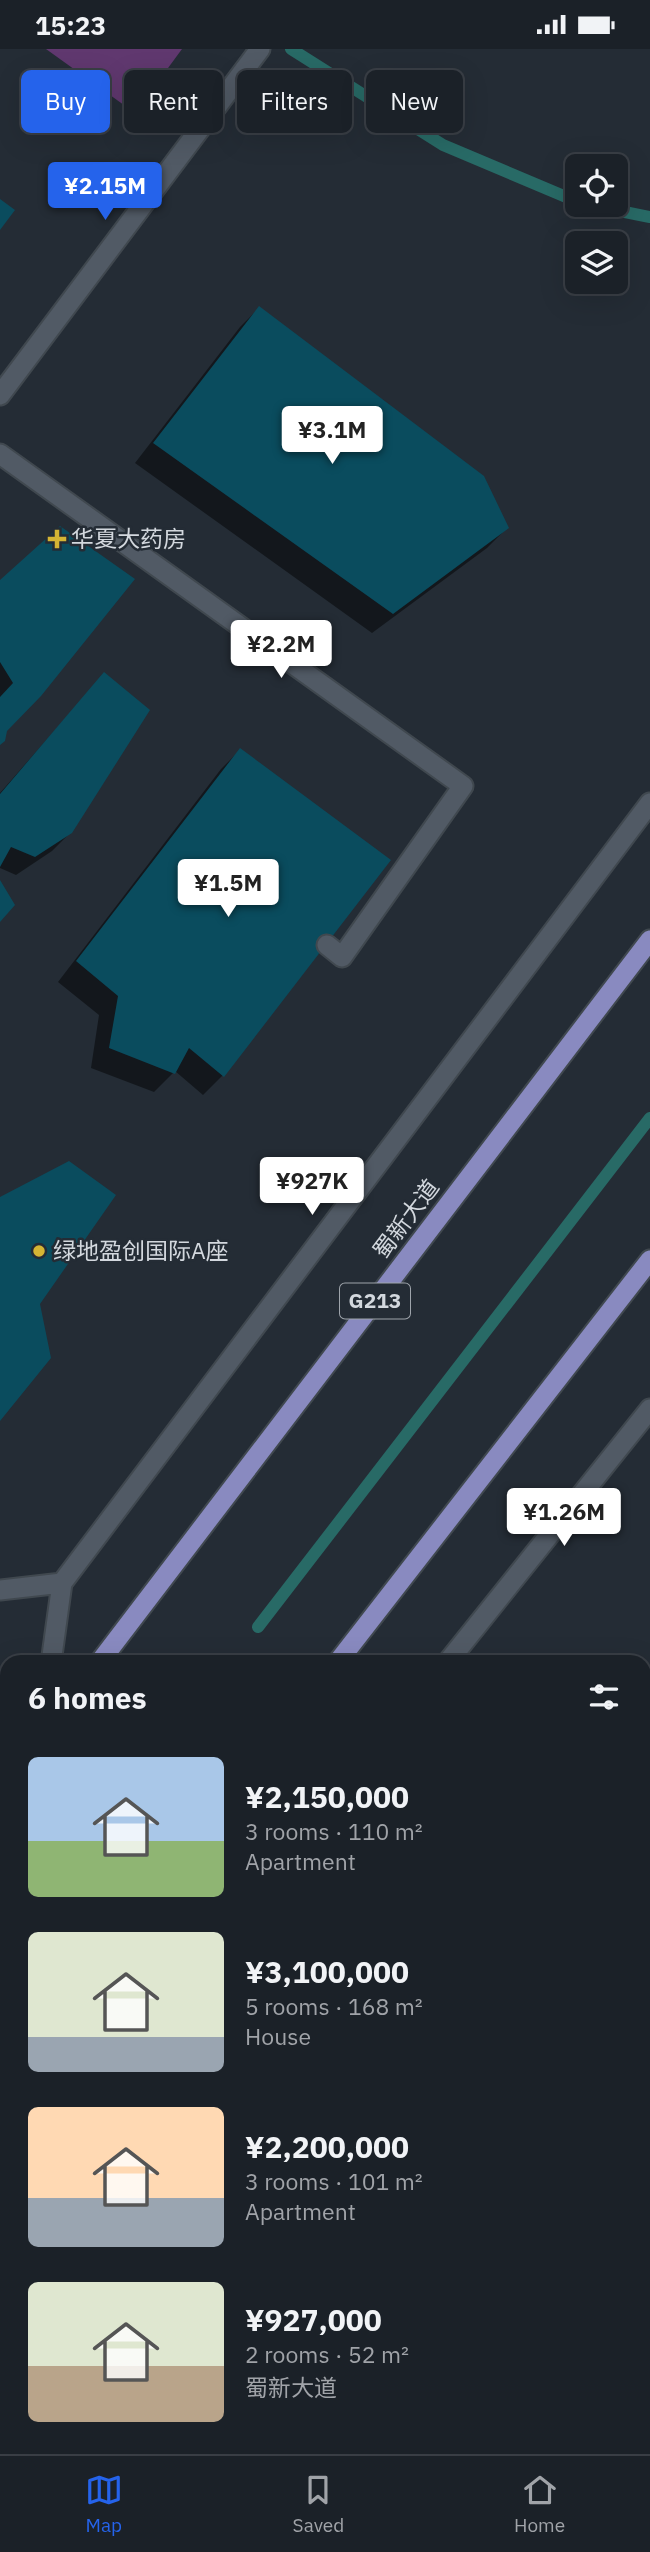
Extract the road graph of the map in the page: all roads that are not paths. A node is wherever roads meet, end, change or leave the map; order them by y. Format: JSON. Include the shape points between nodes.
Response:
{"nodes":[{"id":1,"x":260,"y":49,"type":"edge"},
{"id":2,"x":0,"y":395,"type":"edge"},
{"id":3,"x":0,"y":454,"type":"edge"},
{"id":4,"x":650,"y":803,"type":"edge"},
{"id":5,"x":650,"y":940,"type":"edge"},
{"id":6,"x":327,"y":945,"type":"dead end"},
{"id":7,"x":650,"y":1260,"type":"edge"},
{"id":8,"x":650,"y":1409,"type":"edge"},
{"id":9,"x":61,"y":1583,"type":"junction"},
{"id":10,"x":0,"y":1590,"type":"edge"},
{"id":11,"x":52,"y":1655,"type":"edge"},
{"id":12,"x":105,"y":1655,"type":"edge"},
{"id":13,"x":343,"y":1655,"type":"edge"},
{"id":14,"x":453,"y":1655,"type":"edge"}],
"edges":[{"from":1,"to":2,"type":"street"},
{"from":3,"to":6,"type":"street","via":[[463,786],[342,957]]},
{"from":4,"to":9,"type":"street"},
{"from":5,"to":12,"type":"highway","name":"蜀新大道","number":"G213"},
{"from":7,"to":13,"type":"highway"},
{"from":8,"to":14,"type":"street"},
{"from":9,"to":10,"type":"street"},
{"from":9,"to":11,"type":"street"}]}
